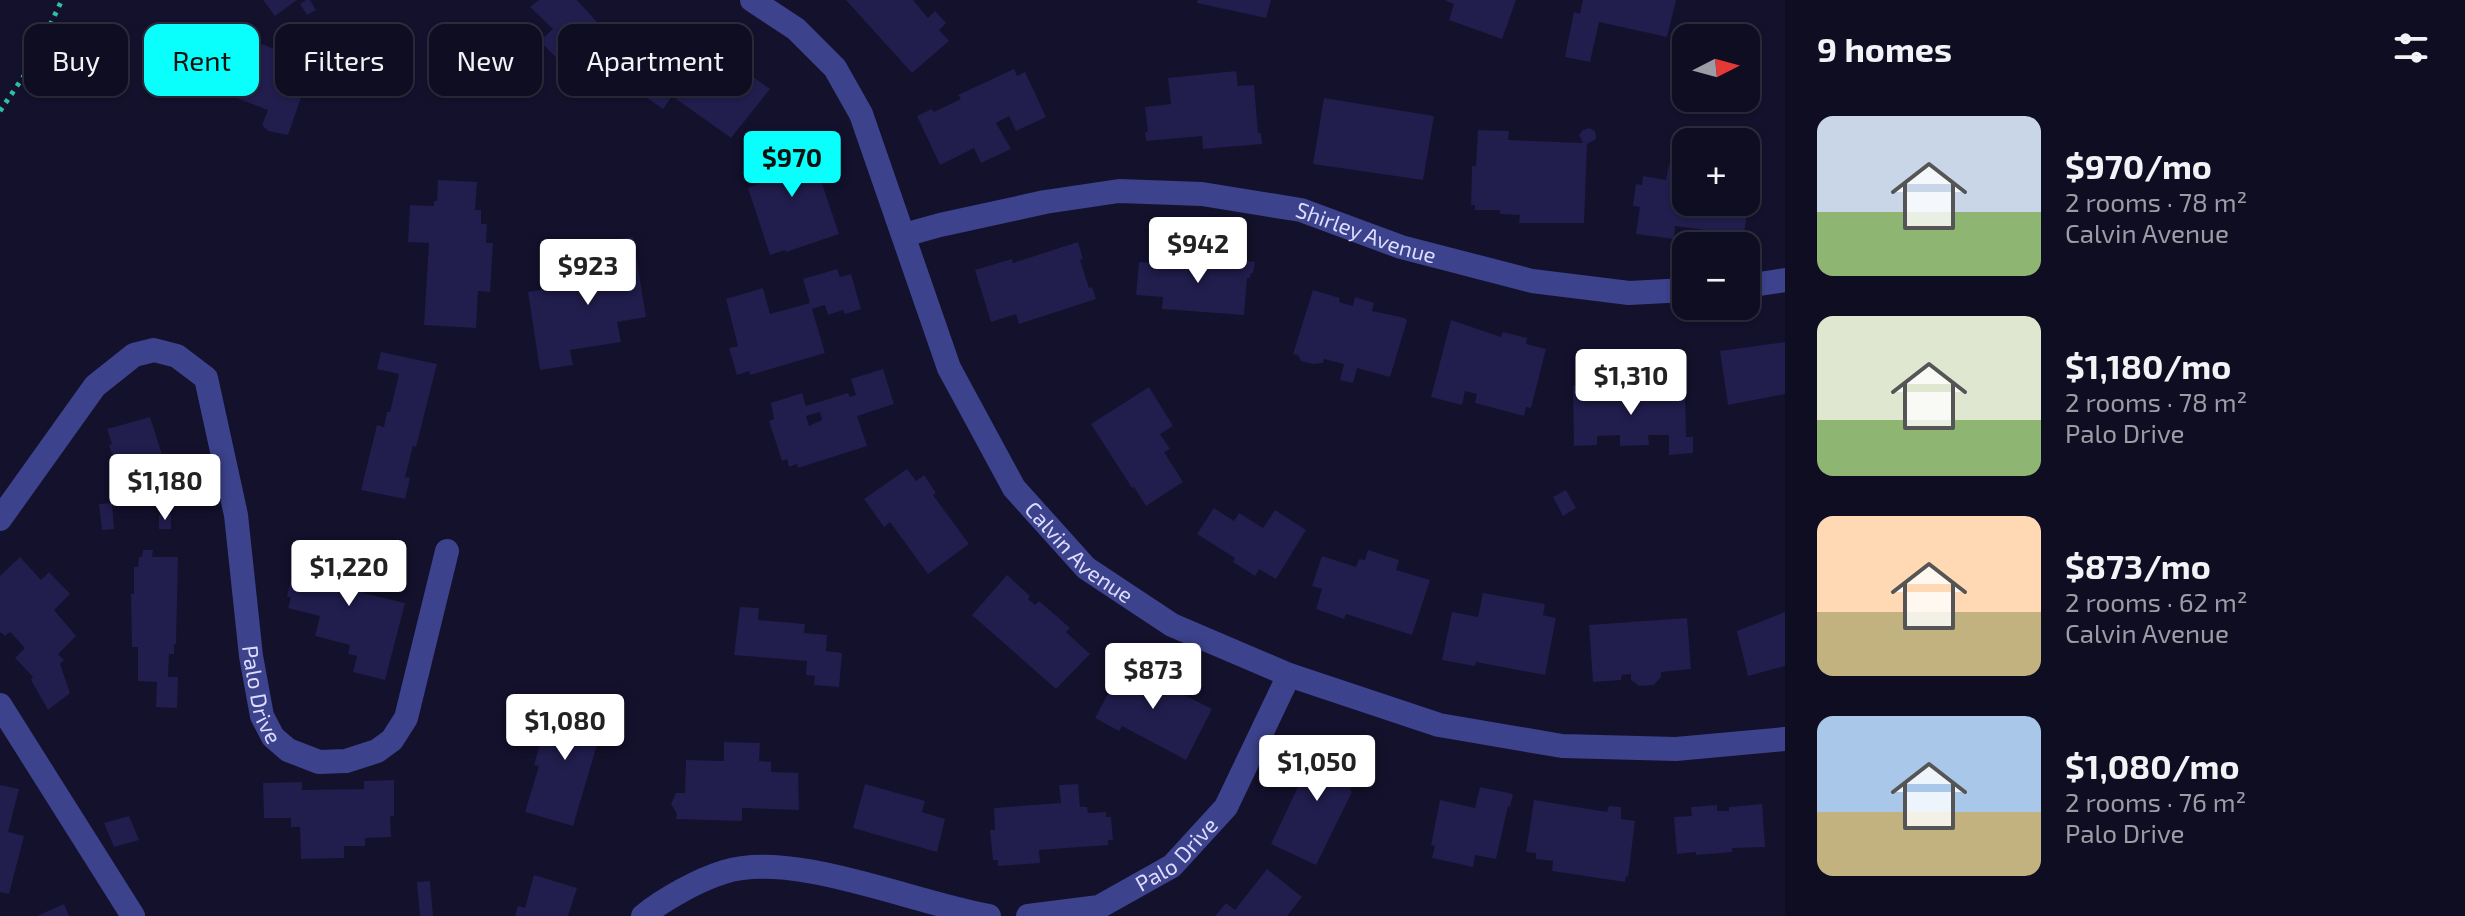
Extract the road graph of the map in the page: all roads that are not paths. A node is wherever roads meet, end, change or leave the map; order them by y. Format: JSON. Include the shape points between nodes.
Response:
{"nodes":[{"id":1,"x":752,"y":0,"type":"edge"},
{"id":2,"x":904,"y":235,"type":"junction"},
{"id":3,"x":1785,"y":280,"type":"edge"},
{"id":4,"x":1760,"y":284,"type":"edge"},
{"id":5,"x":1672,"y":291,"type":"edge"},
{"id":6,"x":0,"y":519,"type":"edge"},
{"id":7,"x":447,"y":551,"type":"dead end"},
{"id":8,"x":1289,"y":675,"type":"junction"},
{"id":9,"x":0,"y":705,"type":"edge"},
{"id":10,"x":1785,"y":739,"type":"edge"},
{"id":11,"x":656,"y":912,"type":"edge"},
{"id":12,"x":133,"y":916,"type":"edge"},
{"id":13,"x":989,"y":916,"type":"edge"},
{"id":14,"x":1028,"y":916,"type":"edge"}],
"edges":[{"from":1,"to":2,"type":"street","name":"Calvin Avenue","via":[[796,29],[835,68],[861,114]]},
{"from":2,"to":5,"type":"street","name":"Shirley Avenue","via":[[1104,193],[1202,194],[1301,210],[1401,247],[1532,281],[1629,293]]},
{"from":2,"to":8,"type":"street","name":"Calvin Avenue","via":[[949,368],[1014,488],[1086,568],[1172,625]]},
{"from":3,"to":4,"type":"street"},
{"from":6,"to":7,"type":"street","name":"Palo Drive","via":[[95,386],[134,355],[154,350],[177,356],[206,378],[236,515],[262,716],[273,737],[288,750],[319,762],[346,761],[377,751],[392,740],[406,718]]},
{"from":8,"to":10,"type":"street","name":"Calvin Avenue","via":[[1439,725],[1562,746],[1676,749]]},
{"from":8,"to":14,"type":"street","name":"Palo Drive","via":[[1226,807],[1172,866],[1099,907]]},
{"from":9,"to":12,"type":"street"},
{"from":11,"to":13,"type":"street","via":[[724,872],[765,867],[805,870]]}]}
